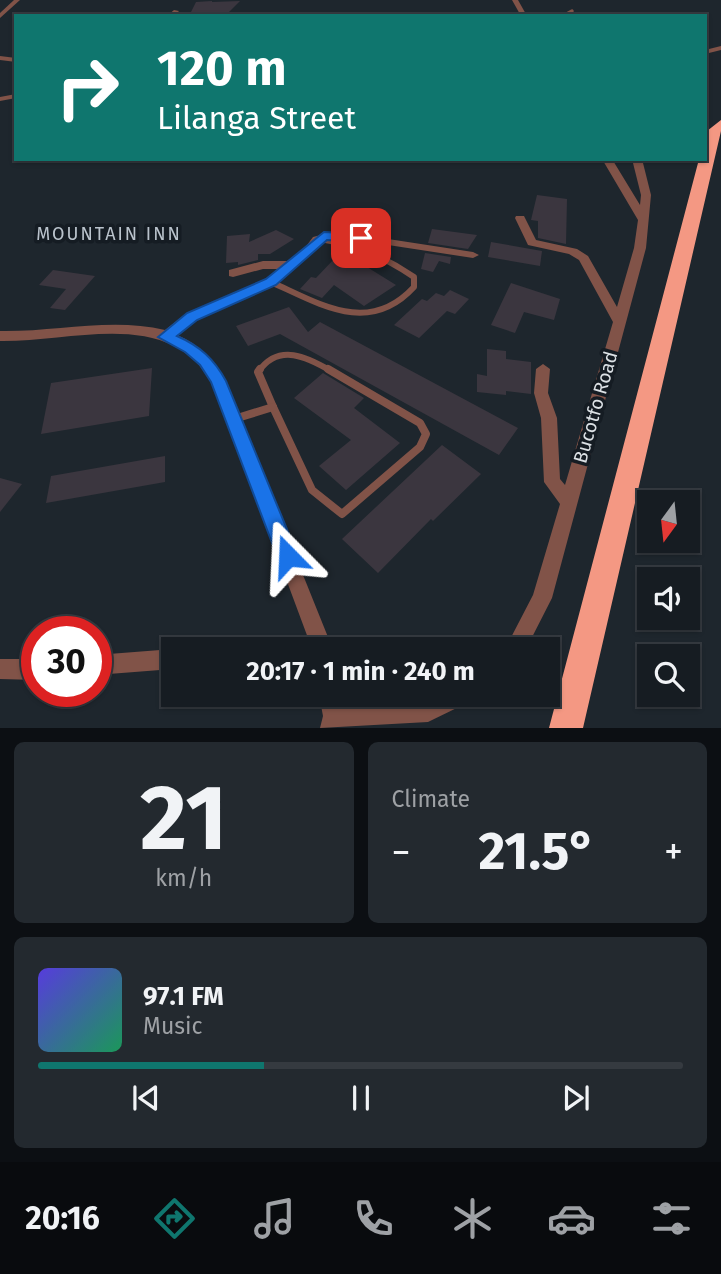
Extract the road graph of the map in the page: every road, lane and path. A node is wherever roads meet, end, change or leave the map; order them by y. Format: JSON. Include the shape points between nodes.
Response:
{"nodes":[{"id":1,"x":18,"y":0,"type":"edge"},
{"id":2,"x":572,"y":11,"type":"dead end"},
{"id":3,"x":567,"y":14,"type":"edge"},
{"id":4,"x":0,"y":16,"type":"edge"},
{"id":5,"x":721,"y":124,"type":"edge"},
{"id":6,"x":707,"y":156,"type":"edge"},
{"id":7,"x":608,"y":161,"type":"edge"},
{"id":8,"x":638,"y":161,"type":"edge"},
{"id":9,"x":706,"y":161,"type":"edge"},
{"id":10,"x":520,"y":218,"type":"dead end"},
{"id":11,"x":642,"y":218,"type":"junction"},
{"id":12,"x":317,"y":239,"type":"junction"},
{"id":13,"x":473,"y":255,"type":"dead end"},
{"id":14,"x":292,"y":265,"type":"junction"},
{"id":15,"x":233,"y":274,"type":"dead end"},
{"id":16,"x":271,"y":282,"type":"junction"},
{"id":17,"x":619,"y":322,"type":"junction"},
{"id":18,"x":0,"y":336,"type":"edge"},
{"id":19,"x":166,"y":337,"type":"junction"},
{"id":20,"x":543,"y":369,"type":"dead end"},
{"id":21,"x":274,"y":407,"type":"junction"},
{"id":22,"x":234,"y":419,"type":"junction"},
{"id":23,"x":569,"y":502,"type":"junction"},
{"id":24,"x":318,"y":637,"type":"edge"},
{"id":25,"x":521,"y":637,"type":"edge"},
{"id":26,"x":161,"y":660,"type":"edge"},
{"id":27,"x":112,"y":664,"type":"edge"},
{"id":28,"x":0,"y":668,"type":"edge"},
{"id":29,"x":21,"y":669,"type":"edge"},
{"id":30,"x":436,"y":707,"type":"edge"},
{"id":31,"x":332,"y":713,"type":"edge"},
{"id":32,"x":566,"y":728,"type":"edge"}],
"edges":[{"from":1,"to":4,"type":"street"},
{"from":2,"to":3,"type":"lane"},
{"from":5,"to":6,"type":"highway","via":[[714,131]]},
{"from":7,"to":11,"type":"street"},
{"from":8,"to":11,"type":"street","name":"Bucotfo Road","via":[[646,195]]},
{"from":9,"to":32,"type":"highway"},
{"from":10,"to":17,"type":"street","via":[[532,243],[573,251],[584,258]]},
{"from":11,"to":17,"type":"street","name":"Bucotfo Road","via":[[640,248]]},
{"from":12,"to":13,"type":"street","via":[[336,234]]},
{"from":12,"to":14,"type":"street"},
{"from":12,"to":16,"type":"lane","via":[[337,241],[400,267],[414,277],[414,287],[403,299],[366,315],[334,310]]},
{"from":14,"to":15,"type":"street","via":[[263,265]]},
{"from":14,"to":16,"type":"street"},
{"from":16,"to":19,"type":"street","via":[[192,316]]},
{"from":17,"to":23,"type":"street","name":"Bucotfo Road"},
{"from":18,"to":19,"type":"street","via":[[140,328]]},
{"from":19,"to":22,"type":"street","via":[[206,361]]},
{"from":20,"to":23,"type":"street","via":[[541,393],[549,418],[552,482]]},
{"from":21,"to":21,"type":"lane","via":[[258,372],[274,356],[292,353],[420,423],[426,434],[420,447],[342,514],[312,490]]},
{"from":21,"to":22,"type":"lane"},
{"from":22,"to":24,"type":"street"},
{"from":23,"to":25,"type":"street","name":"Bucotfo Road","via":[[542,598]]},
{"from":26,"to":27,"type":"street"},
{"from":28,"to":29,"type":"street"},
{"from":30,"to":31,"type":"street","via":[[428,711]]}]}
